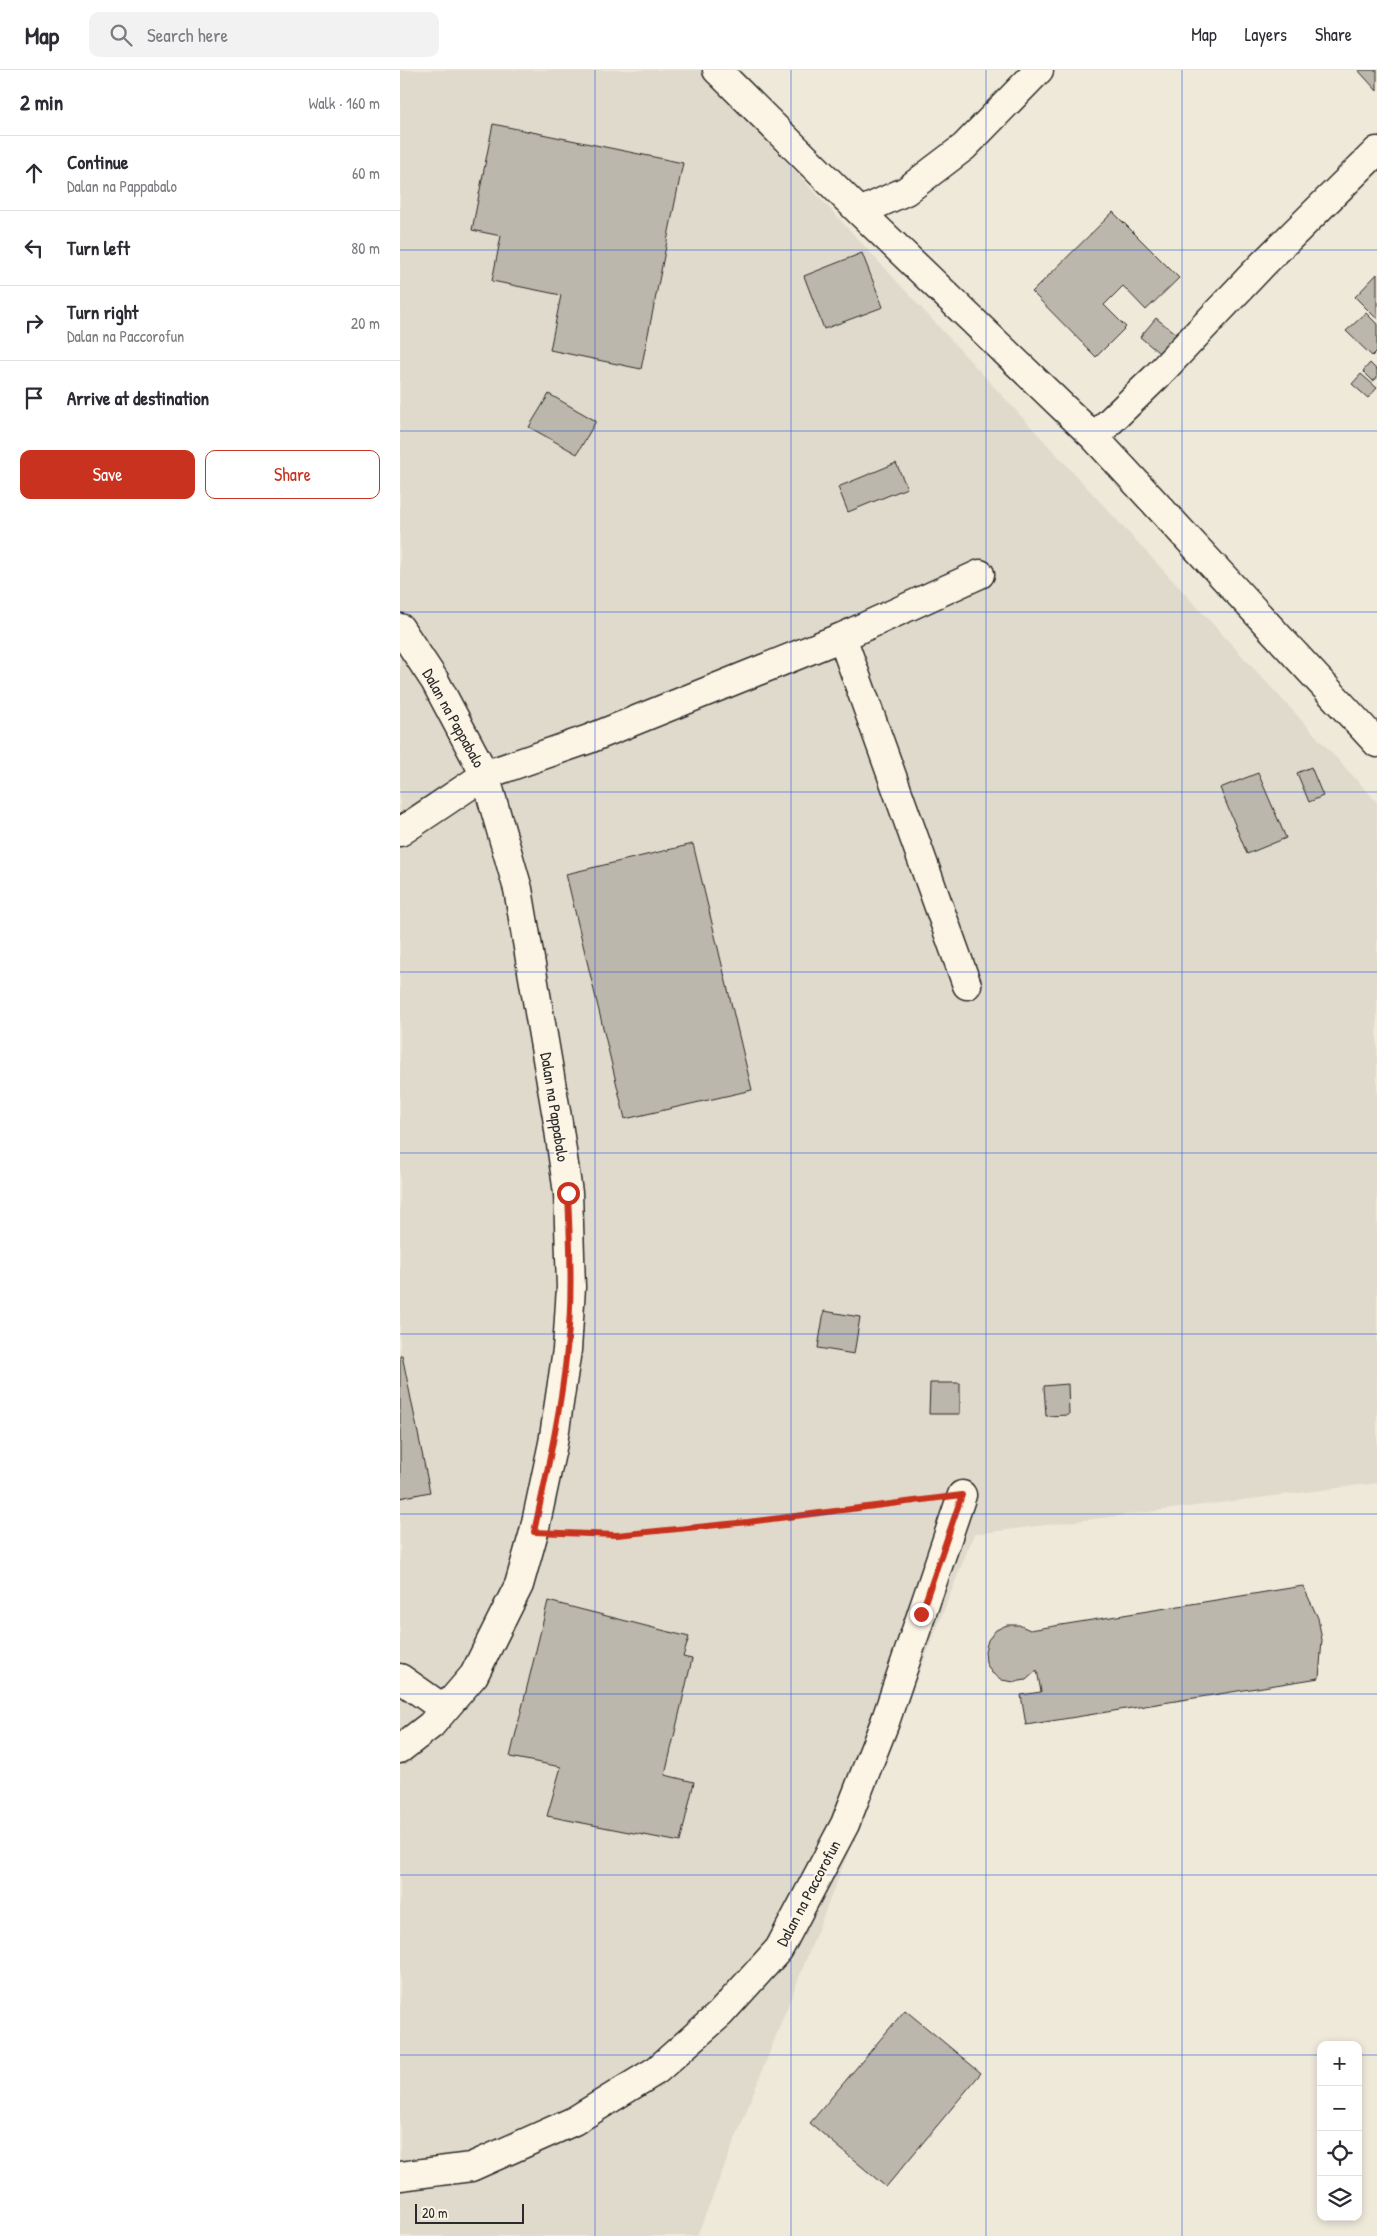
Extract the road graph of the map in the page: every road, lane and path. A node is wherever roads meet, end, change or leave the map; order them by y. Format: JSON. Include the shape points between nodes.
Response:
{"nodes":[{"id":1,"x":717,"y":70,"type":"edge"},
{"id":2,"x":1039,"y":70,"type":"edge"},
{"id":3,"x":1377,"y":151,"type":"edge"},
{"id":4,"x":860,"y":212,"type":"junction"},
{"id":5,"x":1094,"y":438,"type":"junction"},
{"id":6,"x":980,"y":574,"type":"dead end"},
{"id":7,"x":400,"y":628,"type":"edge"},
{"id":8,"x":842,"y":637,"type":"junction"},
{"id":9,"x":1377,"y":743,"type":"edge"},
{"id":10,"x":485,"y":775,"type":"junction"},
{"id":11,"x":400,"y":832,"type":"edge"},
{"id":12,"x":967,"y":985,"type":"dead end"},
{"id":13,"x":962,"y":1495,"type":"joint"},
{"id":14,"x":534,"y":1532,"type":"junction"},
{"id":15,"x":400,"y":1678,"type":"edge"},
{"id":16,"x":444,"y":1709,"type":"junction"},
{"id":17,"x":400,"y":1749,"type":"edge"},
{"id":18,"x":400,"y":2176,"type":"edge"}],
"edges":[{"from":1,"to":4,"type":"street"},
{"from":2,"to":4,"type":"street","via":[[964,147],[906,191]]},
{"from":3,"to":5,"type":"street"},
{"from":4,"to":5,"type":"street"},
{"from":5,"to":9,"type":"street"},
{"from":6,"to":8,"type":"street"},
{"from":7,"to":10,"type":"street","name":"Dalan na Pappabalo","via":[[435,681]]},
{"from":8,"to":10,"type":"street","via":[[589,739]]},
{"from":8,"to":12,"type":"street"},
{"from":10,"to":11,"type":"street"},
{"from":10,"to":14,"type":"street","name":"Dalan na Pappabalo","via":[[518,889],[568,1193],[571,1287],[567,1350],[553,1443]]},
{"from":13,"to":14,"type":"path","via":[[617,1535]]},
{"from":13,"to":18,"type":"street","name":"Dalan na Paccorofun","via":[[885,1722],[845,1824],[779,1950],[720,2014],[657,2070],[582,2116],[472,2167]]},
{"from":14,"to":16,"type":"street","name":"Dalan na Pappabalo","via":[[519,1585],[498,1629],[474,1675]]},
{"from":15,"to":16,"type":"street"},
{"from":16,"to":17,"type":"street","name":"Dalan na Pappabalo","via":[[431,1725]]}]}
